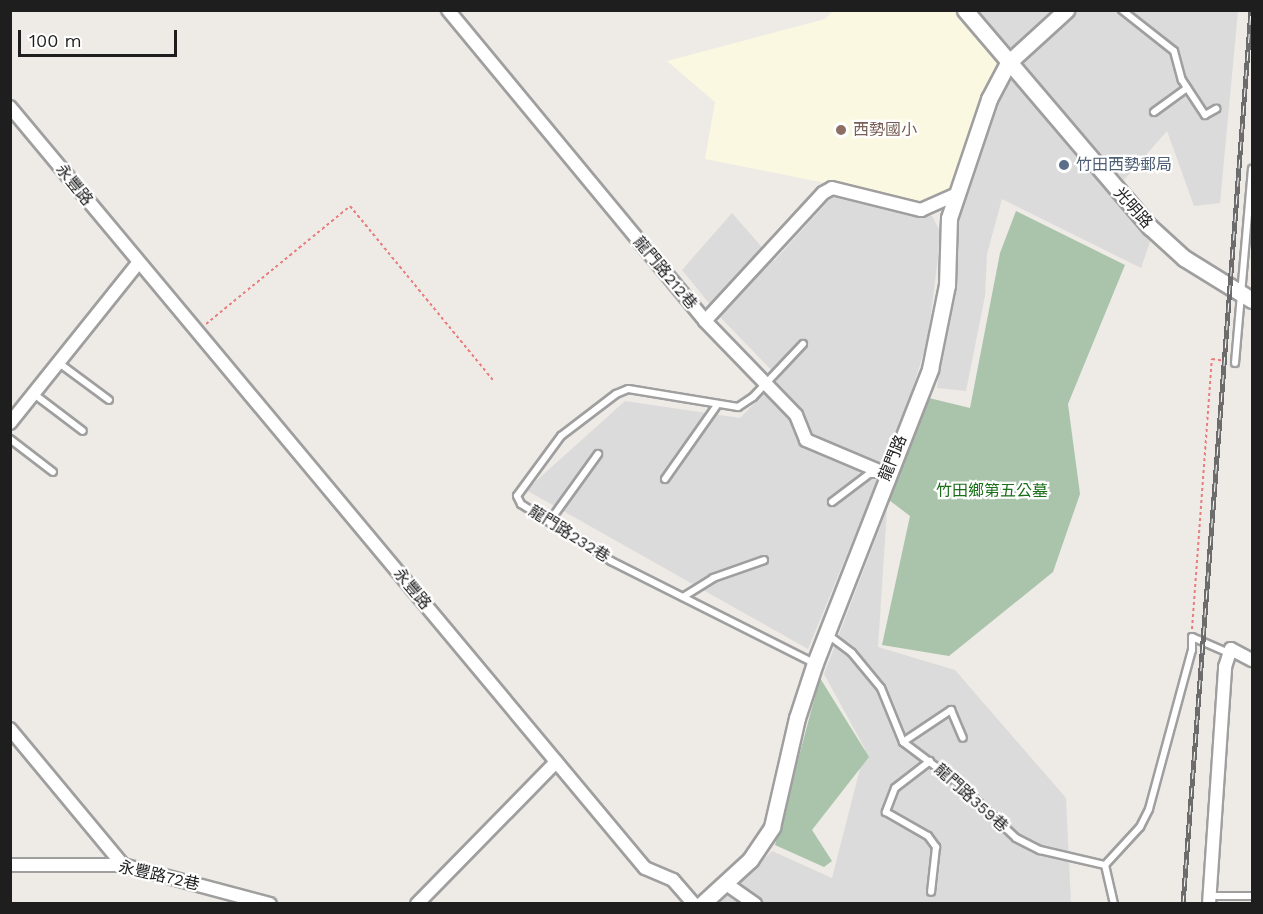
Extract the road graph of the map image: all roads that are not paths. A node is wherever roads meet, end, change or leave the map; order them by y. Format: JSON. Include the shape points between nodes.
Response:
{"nodes":[{"id":1,"x":448,"y":10,"type":"edge"},
{"id":2,"x":965,"y":10,"type":"edge"},
{"id":3,"x":1066,"y":10,"type":"edge"},
{"id":4,"x":1122,"y":10,"type":"edge"},
{"id":5,"x":1008,"y":63,"type":"junction"},
{"id":6,"x":1187,"y":88,"type":"junction"},
{"id":7,"x":10,"y":107,"type":"edge"},
{"id":8,"x":1216,"y":109,"type":"dead end"},
{"id":9,"x":1154,"y":112,"type":"dead end"},
{"id":10,"x":1252,"y":169,"type":"edge"},
{"id":11,"x":955,"y":195,"type":"junction"},
{"id":12,"x":138,"y":263,"type":"junction"},
{"id":13,"x":1247,"y":296,"type":"edge"},
{"id":14,"x":705,"y":321,"type":"junction"},
{"id":15,"x":803,"y":344,"type":"dead end"},
{"id":16,"x":58,"y":363,"type":"junction"},
{"id":17,"x":1235,"y":363,"type":"road end"},
{"id":18,"x":766,"y":382,"type":"junction"},
{"id":19,"x":34,"y":394,"type":"junction"},
{"id":20,"x":109,"y":400,"type":"dead end"},
{"id":21,"x":718,"y":404,"type":"junction"},
{"id":22,"x":10,"y":423,"type":"edge"},
{"id":23,"x":83,"y":431,"type":"dead end"},
{"id":24,"x":10,"y":439,"type":"edge"},
{"id":25,"x":598,"y":454,"type":"dead end"},
{"id":26,"x":53,"y":472,"type":"dead end"},
{"id":27,"x":886,"y":474,"type":"junction"},
{"id":28,"x":665,"y":479,"type":"dead end"},
{"id":29,"x":832,"y":502,"type":"dead end"},
{"id":30,"x":549,"y":522,"type":"junction"},
{"id":31,"x":764,"y":560,"type":"dead end"},
{"id":32,"x":683,"y":597,"type":"junction"},
{"id":33,"x":826,"y":633,"type":"junction"},
{"id":34,"x":1229,"y":653,"type":"junction"},
{"id":35,"x":1252,"y":660,"type":"edge"},
{"id":36,"x":815,"y":663,"type":"junction"},
{"id":37,"x":10,"y":729,"type":"edge"},
{"id":38,"x":963,"y":738,"type":"dead end"},
{"id":39,"x":903,"y":742,"type":"junction"},
{"id":40,"x":930,"y":761,"type":"junction"},
{"id":41,"x":556,"y":762,"type":"junction"},
{"id":42,"x":10,"y":865,"type":"edge"},
{"id":43,"x":123,"y":865,"type":"junction"},
{"id":44,"x":1106,"y":865,"type":"junction"},
{"id":45,"x":725,"y":883,"type":"junction"},
{"id":46,"x":931,"y":892,"type":"dead end"},
{"id":47,"x":1252,"y":896,"type":"edge"},
{"id":48,"x":1209,"y":900,"type":"edge"},
{"id":49,"x":270,"y":903,"type":"edge"},
{"id":50,"x":417,"y":903,"type":"edge"},
{"id":51,"x":694,"y":903,"type":"edge"},
{"id":52,"x":702,"y":903,"type":"edge"},
{"id":53,"x":755,"y":903,"type":"edge"},
{"id":54,"x":1114,"y":903,"type":"edge"}],
"edges":[{"from":1,"to":14,"type":"street","name":"龍門路212巷"},
{"from":2,"to":5,"type":"street","name":"光明路"},
{"from":3,"to":5,"type":"street","name":"龍門路"},
{"from":4,"to":6,"type":"lane","via":[[1174,51]]},
{"from":5,"to":11,"type":"street","name":"龍門路","via":[[989,99]]},
{"from":5,"to":13,"type":"street","name":"光明路","via":[[1150,227],[1184,258]]},
{"from":6,"to":8,"type":"lane","via":[[1205,115]]},
{"from":6,"to":9,"type":"lane"},
{"from":7,"to":12,"type":"street","name":"永豐路"},
{"from":10,"to":13,"type":"lane"},
{"from":11,"to":14,"type":"street","name":"龍門路212巷","via":[[921,210],[832,188],[823,193]]},
{"from":11,"to":27,"type":"street","name":"龍門路","via":[[946,236],[947,285],[942,321],[930,369]]},
{"from":12,"to":16,"type":"street"},
{"from":12,"to":41,"type":"street","name":"永豐路"},
{"from":13,"to":17,"type":"lane"},
{"from":14,"to":18,"type":"street"},
{"from":15,"to":18,"type":"lane"},
{"from":16,"to":19,"type":"street"},
{"from":16,"to":20,"type":"lane"},
{"from":18,"to":21,"type":"lane","via":[[745,404]]},
{"from":18,"to":27,"type":"street","via":[[796,416],[806,440]]},
{"from":19,"to":22,"type":"street"},
{"from":19,"to":23,"type":"lane"},
{"from":21,"to":28,"type":"lane"},
{"from":21,"to":30,"type":"lane","name":"龍門路232巷","via":[[628,389],[616,394],[584,422],[566,431],[519,489],[520,504]]},
{"from":24,"to":26,"type":"lane"},
{"from":25,"to":30,"type":"lane"},
{"from":27,"to":29,"type":"lane","via":[[869,474]]},
{"from":27,"to":33,"type":"street","name":"龍門路"},
{"from":30,"to":32,"type":"lane","name":"龍門路232巷","via":[[611,561]]},
{"from":31,"to":32,"type":"lane","via":[[713,578]]},
{"from":32,"to":36,"type":"lane","name":"龍門路232巷"},
{"from":33,"to":36,"type":"street","name":"龍門路"},
{"from":33,"to":39,"type":"lane","via":[[852,653],[882,688]]},
{"from":34,"to":35,"type":"street","via":[[1231,649]]},
{"from":34,"to":44,"type":"lane","via":[[1192,638],[1149,809],[1140,827]]},
{"from":34,"to":48,"type":"street"},
{"from":36,"to":45,"type":"street","name":"龍門路","via":[[767,840]]},
{"from":37,"to":43,"type":"street"},
{"from":38,"to":39,"type":"lane","via":[[951,710]]},
{"from":39,"to":40,"type":"lane","name":"龍門路359巷"},
{"from":40,"to":44,"type":"lane","name":"龍門路359巷","via":[[1016,838],[1040,850]]},
{"from":40,"to":46,"type":"lane","via":[[895,788],[886,812],[928,836],[936,847]]},
{"from":41,"to":50,"type":"street"},
{"from":41,"to":51,"type":"street","name":"永豐路","via":[[645,868],[673,880]]},
{"from":42,"to":43,"type":"street","name":"永豐路72巷"},
{"from":43,"to":49,"type":"street","name":"永豐路72巷"},
{"from":44,"to":54,"type":"lane"},
{"from":45,"to":52,"type":"street","name":"龍門路"},
{"from":45,"to":53,"type":"street"},
{"from":47,"to":48,"type":"lane"}]}
